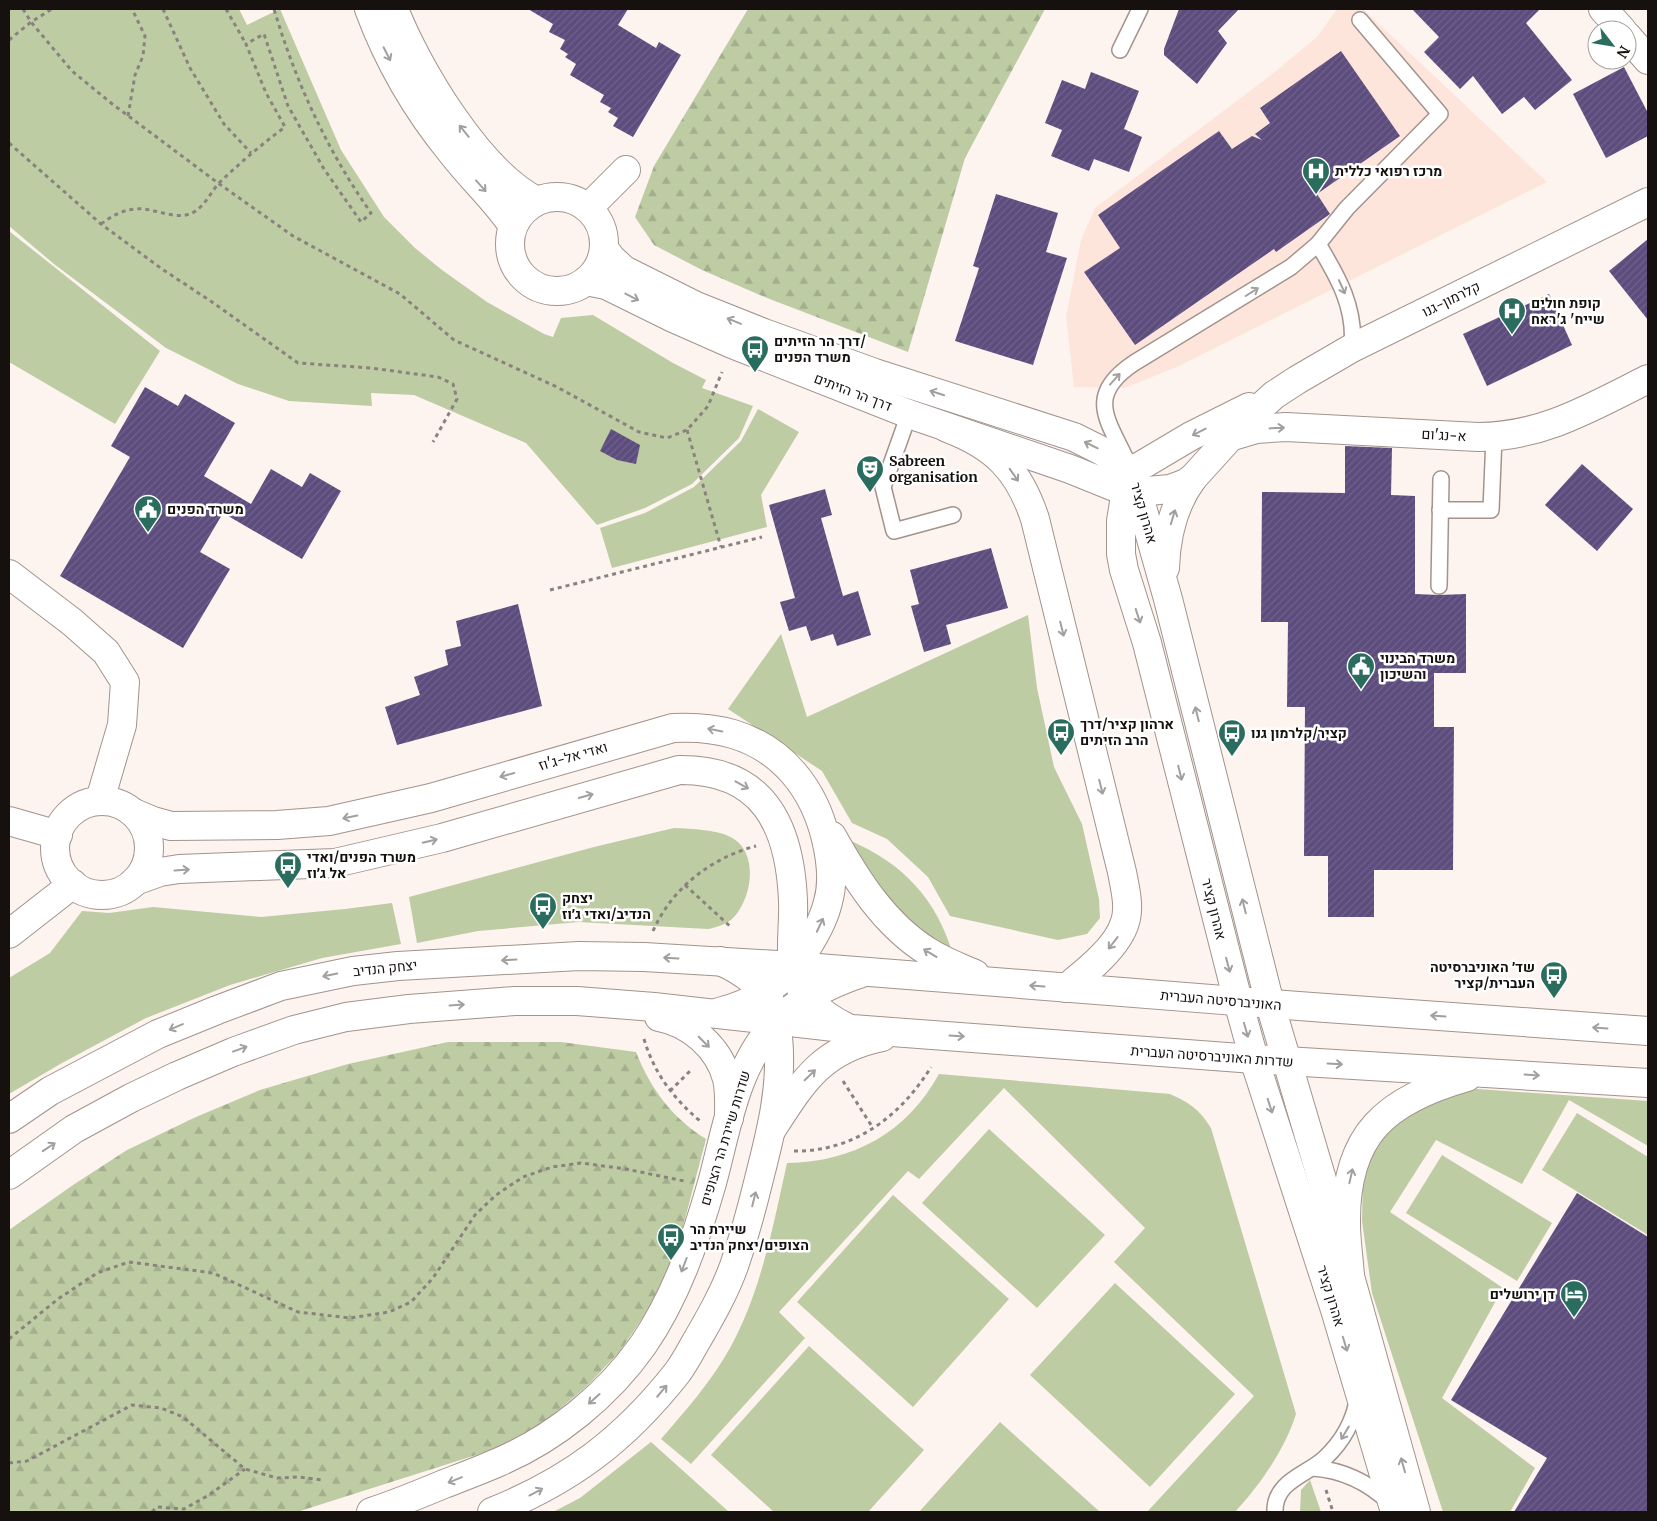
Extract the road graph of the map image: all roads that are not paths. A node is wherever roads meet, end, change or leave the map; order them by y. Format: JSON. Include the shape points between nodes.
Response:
{"nodes":[{"id":1,"x":369,"y":9,"type":"edge"},
{"id":2,"x":394,"y":9,"type":"edge"},
{"id":3,"x":1140,"y":9,"type":"edge"},
{"id":4,"x":1603,"y":9,"type":"edge"},
{"id":5,"x":1360,"y":20,"type":"dead end"},
{"id":6,"x":1613,"y":20,"type":"edge"},
{"id":7,"x":1637,"y":47,"type":"edge"},
{"id":8,"x":1120,"y":50,"type":"dead end"},
{"id":9,"x":1648,"y":60,"type":"edge"},
{"id":10,"x":626,"y":170,"type":"dead end"},
{"id":11,"x":537,"y":201,"type":"junction"},
{"id":12,"x":1643,"y":207,"type":"edge"},
{"id":13,"x":588,"y":208,"type":"junction"},
{"id":14,"x":513,"y":226,"type":"junction"},
{"id":15,"x":1318,"y":244,"type":"junction"},
{"id":16,"x":604,"y":248,"type":"junction"},
{"id":17,"x":586,"y":281,"type":"junction"},
{"id":18,"x":1352,"y":348,"type":"junction"},
{"id":19,"x":1648,"y":379,"type":"edge"},
{"id":20,"x":1274,"y":395,"type":"junction"},
{"id":21,"x":909,"y":414,"type":"junction"},
{"id":22,"x":947,"y":428,"type":"junction"},
{"id":23,"x":1229,"y":437,"type":"junction"},
{"id":24,"x":1494,"y":437,"type":"junction"},
{"id":25,"x":1192,"y":478,"type":"junction"},
{"id":26,"x":1441,"y":479,"type":"dead end"},
{"id":27,"x":1132,"y":484,"type":"junction"},
{"id":28,"x":1440,"y":510,"type":"junction"},
{"id":29,"x":953,"y":514,"type":"dead end"},
{"id":30,"x":9,"y":574,"type":"edge"},
{"id":31,"x":1439,"y":586,"type":"dead end"},
{"id":32,"x":1168,"y":599,"type":"junction"},
{"id":33,"x":100,"y":800,"type":"junction"},
{"id":34,"x":818,"y":810,"type":"junction"},
{"id":35,"x":134,"y":813,"type":"junction"},
{"id":36,"x":9,"y":821,"type":"edge"},
{"id":37,"x":58,"y":835,"type":"junction"},
{"id":38,"x":135,"y":881,"type":"junction"},
{"id":39,"x":73,"y":884,"type":"junction"},
{"id":40,"x":9,"y":934,"type":"edge"},
{"id":41,"x":720,"y":961,"type":"junction"},
{"id":42,"x":794,"y":966,"type":"junction"},
{"id":43,"x":864,"y":972,"type":"junction"},
{"id":44,"x":1008,"y":983,"type":"junction"},
{"id":45,"x":1066,"y":988,"type":"junction"},
{"id":46,"x":765,"y":993,"type":"junction"},
{"id":47,"x":808,"y":998,"type":"junction"},
{"id":48,"x":577,"y":1001,"type":"junction"},
{"id":49,"x":1238,"y":1001,"type":"junction"},
{"id":50,"x":1270,"y":1004,"type":"junction"},
{"id":51,"x":713,"y":1014,"type":"junction"},
{"id":52,"x":777,"y":1022,"type":"junction"},
{"id":53,"x":852,"y":1030,"type":"junction"},
{"id":54,"x":1648,"y":1031,"type":"edge"},
{"id":55,"x":908,"y":1032,"type":"junction"},
{"id":56,"x":1254,"y":1059,"type":"junction"},
{"id":57,"x":1286,"y":1061,"type":"junction"},
{"id":58,"x":1483,"y":1072,"type":"junction"},
{"id":59,"x":1648,"y":1083,"type":"edge"},
{"id":60,"x":9,"y":1119,"type":"edge"},
{"id":61,"x":716,"y":1121,"type":"junction"},
{"id":62,"x":772,"y":1129,"type":"junction"},
{"id":63,"x":9,"y":1174,"type":"edge"},
{"id":64,"x":1350,"y":1277,"type":"junction"},
{"id":65,"x":1358,"y":1388,"type":"junction"},
{"id":66,"x":1314,"y":1468,"type":"junction"},
{"id":67,"x":1402,"y":1510,"type":"edge"},
{"id":68,"x":371,"y":1512,"type":"edge"},
{"id":69,"x":492,"y":1512,"type":"edge"},
{"id":70,"x":1275,"y":1512,"type":"edge"}],
"edges":[{"from":1,"to":14,"type":"street","one_way":true,"via":[[380,39],[422,115]]},
{"from":11,"to":2,"type":"street","one_way":true,"via":[[504,178],[455,121],[426,75]]},
{"from":3,"to":8,"type":"lane"},
{"from":4,"to":6,"type":"street"},
{"from":5,"to":15,"type":"lane","via":[[1440,114],[1347,208]]},
{"from":7,"to":9,"type":"street"},
{"from":10,"to":13,"type":"street"},
{"from":11,"to":13,"type":"street","via":[[563,197]]},
{"from":11,"to":14,"type":"street","via":[[519,215]]},
{"from":12,"to":18,"type":"street","name":"קלרמון-גנו"},
{"from":13,"to":16,"type":"street","via":[[598,220]]},
{"from":14,"to":17,"type":"street","via":[[509,248],[512,260],[527,281],[538,288],[556,291],[576,288]]},
{"from":15,"to":18,"type":"lane","one_way":true,"via":[[1345,292],[1352,321]]},
{"from":27,"to":15,"type":"lane","one_way":true,"via":[[1106,411],[1106,394],[1112,382],[1123,370],[1291,267]]},
{"from":16,"to":17,"type":"street","via":[[595,272]]},
{"from":27,"to":16,"type":"street","name":"דרך הר הזיתים","one_way":true,"via":[[1102,451],[1074,437],[838,360],[696,306],[624,270]]},
{"from":17,"to":21,"type":"street","name":"דרך הר הזיתים","one_way":true,"via":[[606,284],[732,344]]},
{"from":18,"to":20,"type":"street","name":"קלרמון-גנו"},
{"from":19,"to":24,"type":"street","name":"א-נג'ום","via":[[1549,426]]},
{"from":20,"to":23,"type":"street","name":"קלרמון-גנו"},
{"from":20,"to":27,"type":"street","name":"קלרמון-גנו","one_way":true,"via":[[1191,436]]},
{"from":21,"to":22,"type":"street","name":"דרך הר הזיתים"},
{"from":21,"to":29,"type":"lane","via":[[883,487],[894,531]]},
{"from":22,"to":27,"type":"street","name":"דרך הר הזיתים","via":[[1070,469]]},
{"from":22,"to":45,"type":"street","one_way":true,"via":[[969,437],[998,456],[1017,478],[1029,502],[1122,872],[1127,914],[1121,932],[1101,957]]},
{"from":23,"to":24,"type":"street","name":"א-נג'ום","one_way":true,"via":[[1256,429],[1286,427]]},
{"from":23,"to":25,"type":"street","name":"קלרמון-גנו"},
{"from":24,"to":28,"type":"lane","via":[[1490,510]]},
{"from":25,"to":27,"type":"street","name":"קלרמון-גנו","via":[[1170,489]]},
{"from":32,"to":25,"type":"street","one_way":true,"via":[[1164,576],[1167,544],[1177,505]]},
{"from":26,"to":28,"type":"lane"},
{"from":27,"to":32,"type":"street","name":"אהרון קציר"},
{"from":27,"to":49,"type":"street","name":"אהרון קציר","one_way":true,"via":[[1120,528],[1124,570],[1147,643]]},
{"from":28,"to":31,"type":"lane"},
{"from":30,"to":33,"type":"street","via":[[106,652],[125,682],[122,725]]},
{"from":50,"to":32,"type":"street","name":"אהרון קציר","one_way":true},
{"from":33,"to":35,"type":"street","via":[[124,806]]},
{"from":33,"to":37,"type":"street","via":[[74,811],[64,821]]},
{"from":34,"to":35,"type":"street","name":"ואדי אל-ג'וז","one_way":true,"via":[[804,785],[784,762],[763,747],[734,734],[699,727],[673,728],[431,798],[329,821],[171,826]]},
{"from":42,"to":34,"type":"street","name":"ואדי אל-ג'וז","one_way":true,"via":[[823,919],[832,876],[830,853]]},
{"from":44,"to":34,"type":"street","one_way":true,"via":[[951,964],[926,950],[897,927],[867,894]]},
{"from":35,"to":38,"type":"street","via":[[149,840],[149,856]]},
{"from":36,"to":37,"type":"street"},
{"from":37,"to":39,"type":"street","via":[[58,862]]},
{"from":38,"to":39,"type":"street","via":[[112,894],[84,891]]},
{"from":38,"to":42,"type":"street","one_way":true,"via":[[179,869],[334,863],[442,838],[679,770],[696,770],[721,775],[749,789],[764,803],[779,828],[791,874]]},
{"from":39,"to":40,"type":"street"},
{"from":41,"to":42,"type":"street","name":"יצחק הנדיב"},
{"from":41,"to":46,"type":"street","via":[[750,978]]},
{"from":41,"to":60,"type":"street","name":"יצחק הנדיב","one_way":true,"via":[[579,956],[426,964],[353,971],[281,986],[142,1042],[50,1091]]},
{"from":42,"to":43,"type":"street","name":"האוניברסיטה העברית"},
{"from":42,"to":46,"type":"street","name":"ואדי אל-ג'וז"},
{"from":42,"to":47,"type":"street"},
{"from":43,"to":44,"type":"street","name":"האוניברסיטה העברית"},
{"from":43,"to":47,"type":"street","name":"שדרות שיירת הר הצופים","via":[[845,978]]},
{"from":45,"to":44,"type":"street","name":"האוניברסיטה העברית","one_way":true},
{"from":45,"to":49,"type":"street","name":"האוניברסיטה העברית"},
{"from":46,"to":51,"type":"street","name":"ואדי אל-ג'וז","via":[[742,1006]]},
{"from":46,"to":52,"type":"street"},
{"from":47,"to":52,"type":"street","name":"שדרות שיירת הר הצופים"},
{"from":47,"to":53,"type":"street","via":[[827,1016]]},
{"from":48,"to":51,"type":"street"},
{"from":48,"to":61,"type":"street","one_way":true,"via":[[672,1020],[688,1028],[711,1049],[722,1067],[729,1093]]},
{"from":63,"to":48,"type":"street","one_way":true,"via":[[74,1129],[131,1098],[217,1059],[294,1030],[346,1017],[409,1009],[515,1001]]},
{"from":49,"to":50,"type":"street","name":"האוניברסיטה העברית"},
{"from":49,"to":56,"type":"street","name":"אהרון קציר","one_way":true},
{"from":54,"to":50,"type":"street","name":"האוניברסיטה העברית","one_way":true},
{"from":50,"to":57,"type":"street","name":"אהרון קציר"},
{"from":51,"to":52,"type":"street"},
{"from":52,"to":53,"type":"street","name":"שדרות האוניברסיטה העברית"},
{"from":52,"to":61,"type":"street","name":"שדרות שיירת הר הצופים","via":[[755,1051]]},
{"from":52,"to":62,"type":"street","via":[[779,1075]]},
{"from":53,"to":55,"type":"street","name":"שדרות האוניברסיטה העברית"},
{"from":55,"to":56,"type":"street","name":"שדרות האוניברסיטה העברית","one_way":true},
{"from":62,"to":55,"type":"street","one_way":true,"via":[[799,1086],[828,1059],[868,1040]]},
{"from":56,"to":57,"type":"street","name":"שדרות האוניברסיטה העברית"},
{"from":56,"to":65,"type":"street","name":"אהרון קציר","one_way":true},
{"from":57,"to":58,"type":"street","name":"שדרות האוניברסיטה העברית","one_way":true},
{"from":57,"to":64,"type":"street","name":"אהרון קציר"},
{"from":58,"to":59,"type":"street","name":"שדרות האוניברסיטה העברית","one_way":true},
{"from":64,"to":58,"type":"street","one_way":true,"via":[[1346,1224],[1348,1191],[1353,1166],[1367,1135],[1383,1117],[1404,1102]]},
{"from":61,"to":68,"type":"street","name":"שדרות שיירת הר הצופים","one_way":true,"via":[[711,1186],[682,1269],[643,1345],[597,1397],[564,1425],[537,1442],[500,1462]]},
{"from":69,"to":62,"type":"street","one_way":true,"via":[[518,1502],[590,1460],[627,1429],[678,1371],[733,1268]]},
{"from":67,"to":64,"type":"street","name":"אהרון קציר","one_way":true},
{"from":65,"to":66,"type":"lane","one_way":true,"via":[[1355,1408],[1346,1430]]},
{"from":65,"to":67,"type":"street","name":"אהרון קציר"},
{"from":66,"to":67,"type":"lane","via":[[1352,1477]]},
{"from":66,"to":70,"type":"lane","via":[[1288,1482],[1277,1498]]}]}
